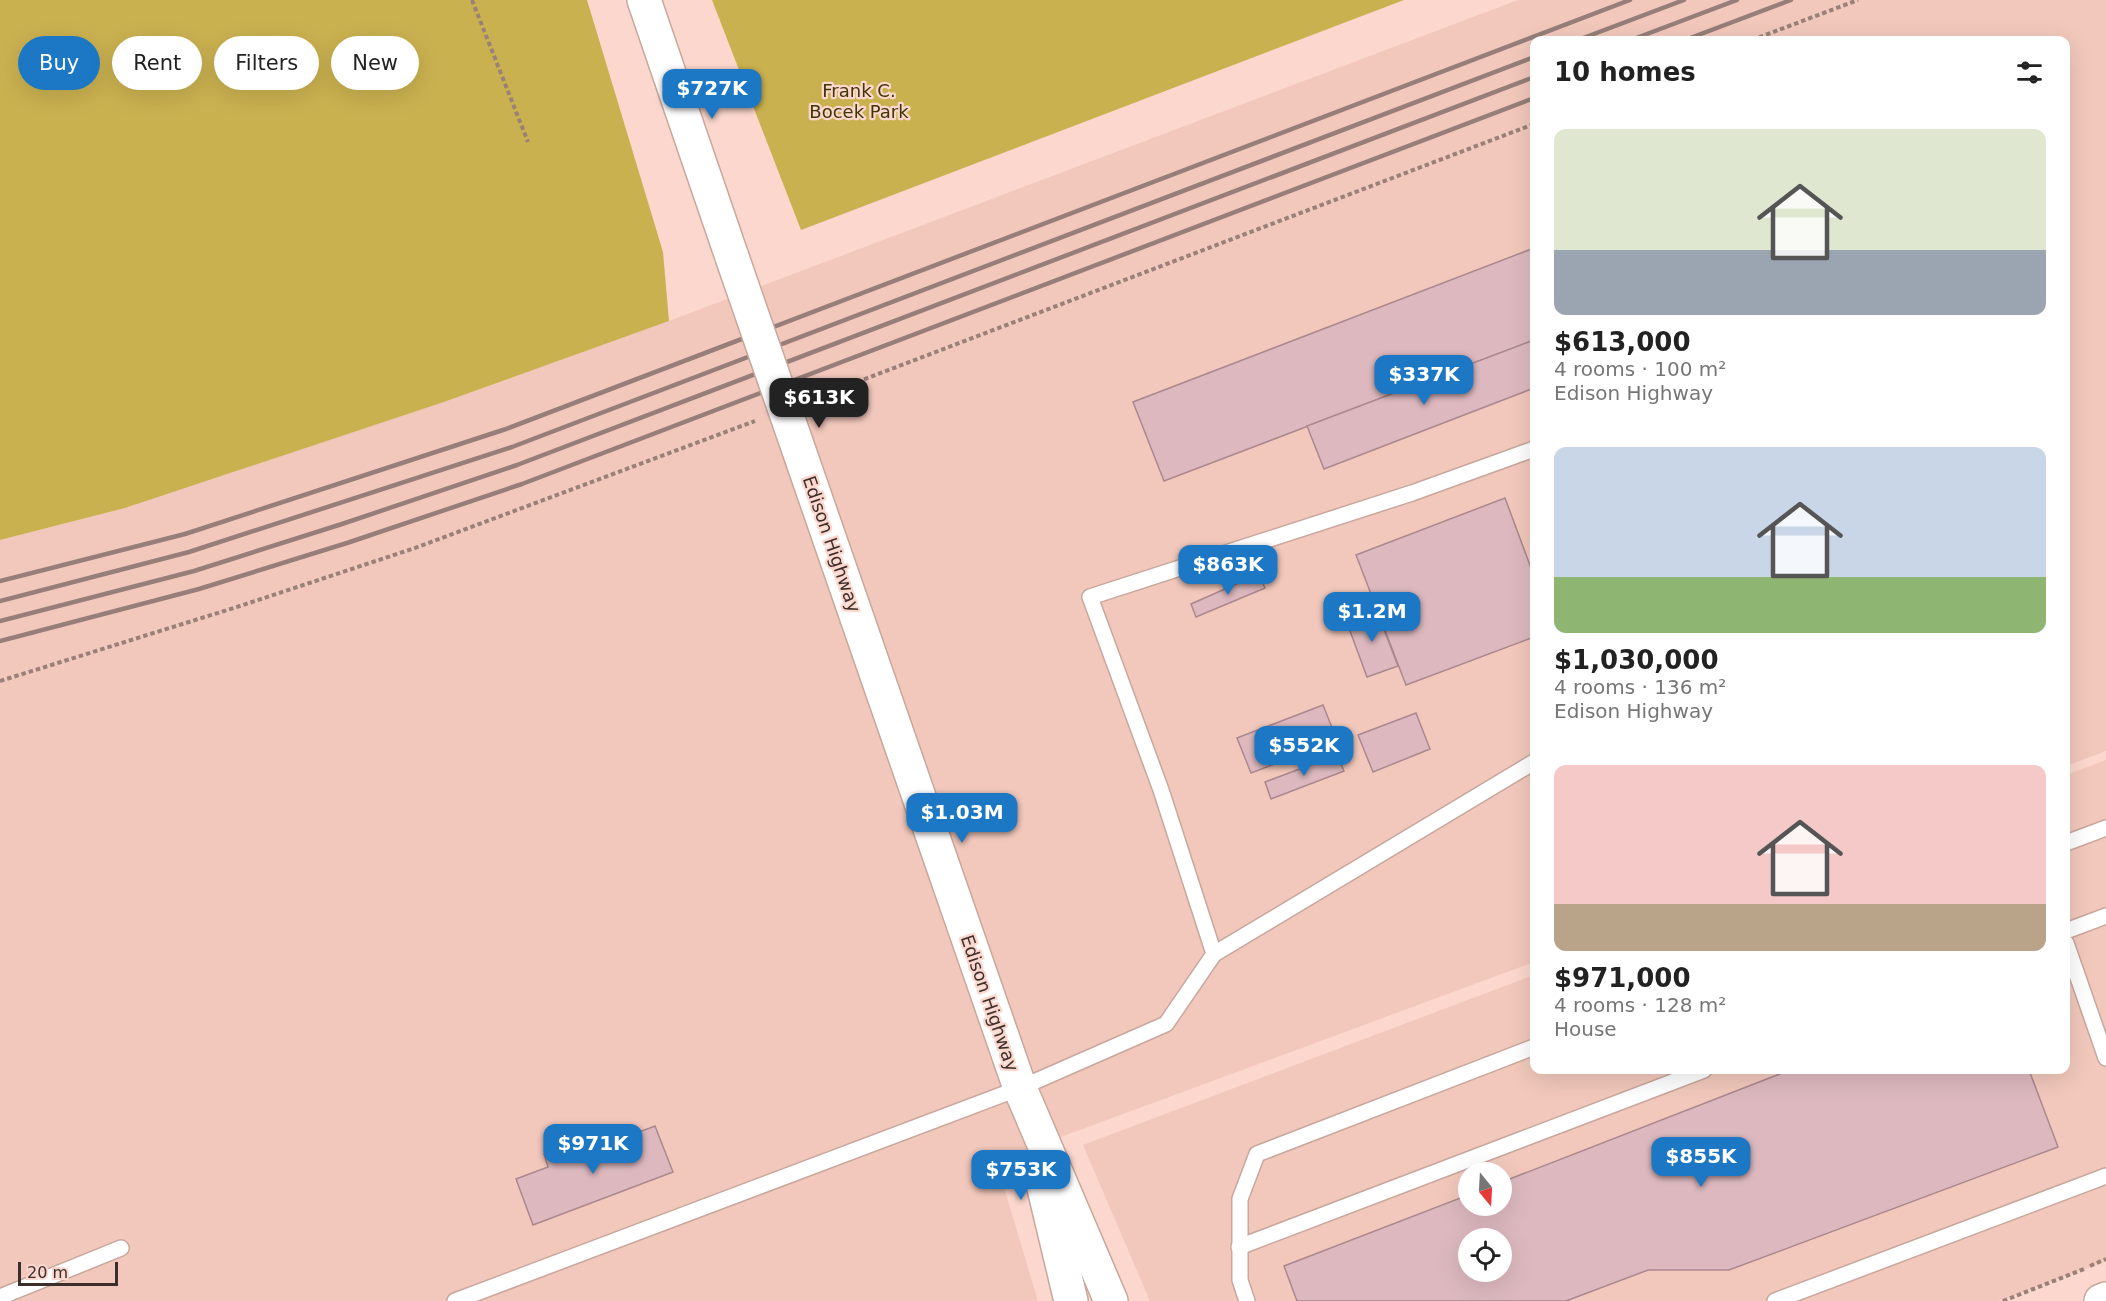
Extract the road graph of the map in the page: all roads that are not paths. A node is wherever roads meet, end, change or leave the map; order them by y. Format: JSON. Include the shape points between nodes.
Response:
{"nodes":[{"id":1,"x":644,"y":0,"type":"edge"},
{"id":2,"x":1530,"y":450,"type":"edge"},
{"id":3,"x":1530,"y":764,"type":"edge"},
{"id":4,"x":2106,"y":828,"type":"edge"},
{"id":5,"x":2070,"y":842,"type":"edge"},
{"id":6,"x":2106,"y":916,"type":"edge"},
{"id":7,"x":2070,"y":930,"type":"edge"},
{"id":8,"x":1214,"y":954,"type":"junction"},
{"id":9,"x":2070,"y":954,"type":"edge"},
{"id":10,"x":1530,"y":1049,"type":"edge"},
{"id":11,"x":2106,"y":1058,"type":"edge"},
{"id":12,"x":1693,"y":1074,"type":"edge"},
{"id":13,"x":1020,"y":1088,"type":"junction"},
{"id":14,"x":2106,"y":1176,"type":"edge"},
{"id":15,"x":1239,"y":1247,"type":"junction"},
{"id":16,"x":121,"y":1248,"type":"dead end"},
{"id":17,"x":0,"y":1297,"type":"edge"},
{"id":18,"x":2106,"y":1299,"type":"edge"},
{"id":19,"x":455,"y":1301,"type":"edge"},
{"id":20,"x":1071,"y":1301,"type":"edge"},
{"id":21,"x":1111,"y":1301,"type":"edge"},
{"id":22,"x":1247,"y":1301,"type":"edge"},
{"id":23,"x":1775,"y":1301,"type":"edge"},
{"id":24,"x":2101,"y":1301,"type":"edge"}],
"edges":[{"from":1,"to":13,"type":"main road","name":"Edison Highway","bridge":true},
{"from":2,"to":8,"type":"lane","via":[[1412,493],[1090,597],[1161,790]]},
{"from":3,"to":8,"type":"lane"},
{"from":4,"to":5,"type":"lane"},
{"from":6,"to":7,"type":"lane"},
{"from":8,"to":13,"type":"lane","via":[[1166,1024]]},
{"from":9,"to":11,"type":"lane"},
{"from":10,"to":15,"type":"lane","via":[[1257,1154],[1240,1199]]},
{"from":12,"to":15,"type":"lane"},
{"from":13,"to":19,"type":"lane"},
{"from":13,"to":20,"type":"main road","name":"Edison Highway"},
{"from":13,"to":21,"type":"main road","name":"Edison Highway"},
{"from":14,"to":23,"type":"lane"},
{"from":15,"to":22,"type":"lane","via":[[1240,1280]]},
{"from":16,"to":17,"type":"lane"},
{"from":18,"to":24,"type":"main road"}]}
